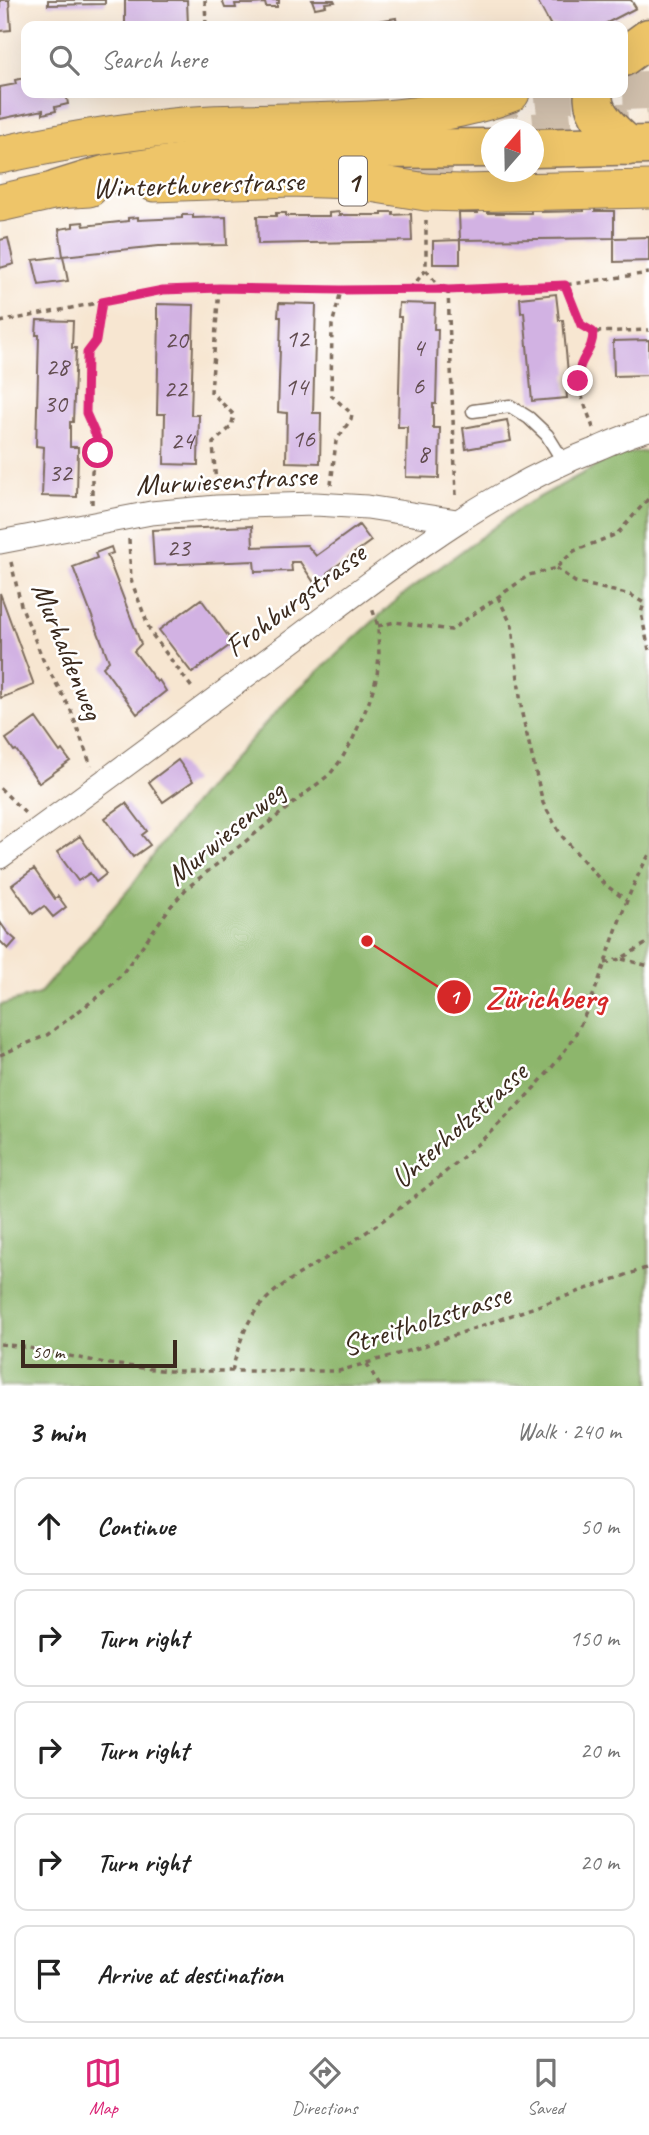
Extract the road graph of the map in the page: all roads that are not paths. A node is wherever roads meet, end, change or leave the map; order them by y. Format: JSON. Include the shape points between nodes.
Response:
{"nodes":[{"id":1,"x":649,"y":26,"type":"edge"},
{"id":2,"x":628,"y":35,"type":"edge"},
{"id":3,"x":649,"y":38,"type":"edge"},
{"id":4,"x":628,"y":53,"type":"edge"},
{"id":5,"x":498,"y":98,"type":"tunnel mouth"},
{"id":6,"x":593,"y":98,"type":"edge"},
{"id":7,"x":544,"y":148,"type":"edge"},
{"id":8,"x":481,"y":149,"type":"edge"},
{"id":9,"x":642,"y":152,"type":"edge"},
{"id":10,"x":0,"y":155,"type":"edge"},
{"id":11,"x":544,"y":166,"type":"edge"},
{"id":12,"x":481,"y":168,"type":"edge"},
{"id":13,"x":452,"y":169,"type":"tunnel mouth"},
{"id":14,"x":649,"y":189,"type":"edge"},
{"id":15,"x":57,"y":190,"type":"junction"},
{"id":16,"x":0,"y":203,"type":"edge"},
{"id":17,"x":473,"y":411,"type":"dead end"},
{"id":18,"x":649,"y":429,"type":"edge"},
{"id":19,"x":563,"y":461,"type":"junction"},
{"id":20,"x":457,"y":509,"type":"junction"},
{"id":21,"x":5,"y":552,"type":"edge"},
{"id":22,"x":0,"y":857,"type":"edge"}],
"edges":[{"from":1,"to":2,"type":"main road"},
{"from":3,"to":4,"type":"highway"},
{"from":5,"to":10,"type":"main road","name":"Winterthurerstrasse","number":"1","via":[[437,114],[150,129]]},
{"from":6,"to":9,"type":"highway","via":[[604,122]]},
{"from":7,"to":9,"type":"highway"},
{"from":8,"to":15,"type":"highway","via":[[289,152],[108,174]]},
{"from":9,"to":11,"type":"highway"},
{"from":12,"to":13,"type":"highway"},
{"from":14,"to":15,"type":"main road","name":"Winterthurerstrasse","number":"1","via":[[444,192],[352,180],[290,178]]},
{"from":15,"to":16,"type":"main road","name":"Winterthurerstrasse","number":"1"},
{"from":17,"to":19,"type":"lane","via":[[510,407],[547,435]]},
{"from":18,"to":19,"type":"street","name":"Frohburgstrasse"},
{"from":19,"to":20,"type":"street","name":"Frohburgstrasse"},
{"from":20,"to":21,"type":"street","name":"Murwiesenstrasse","via":[[315,504],[151,513]]},
{"from":20,"to":22,"type":"street","name":"Frohburgstrasse","via":[[366,586]]}]}
